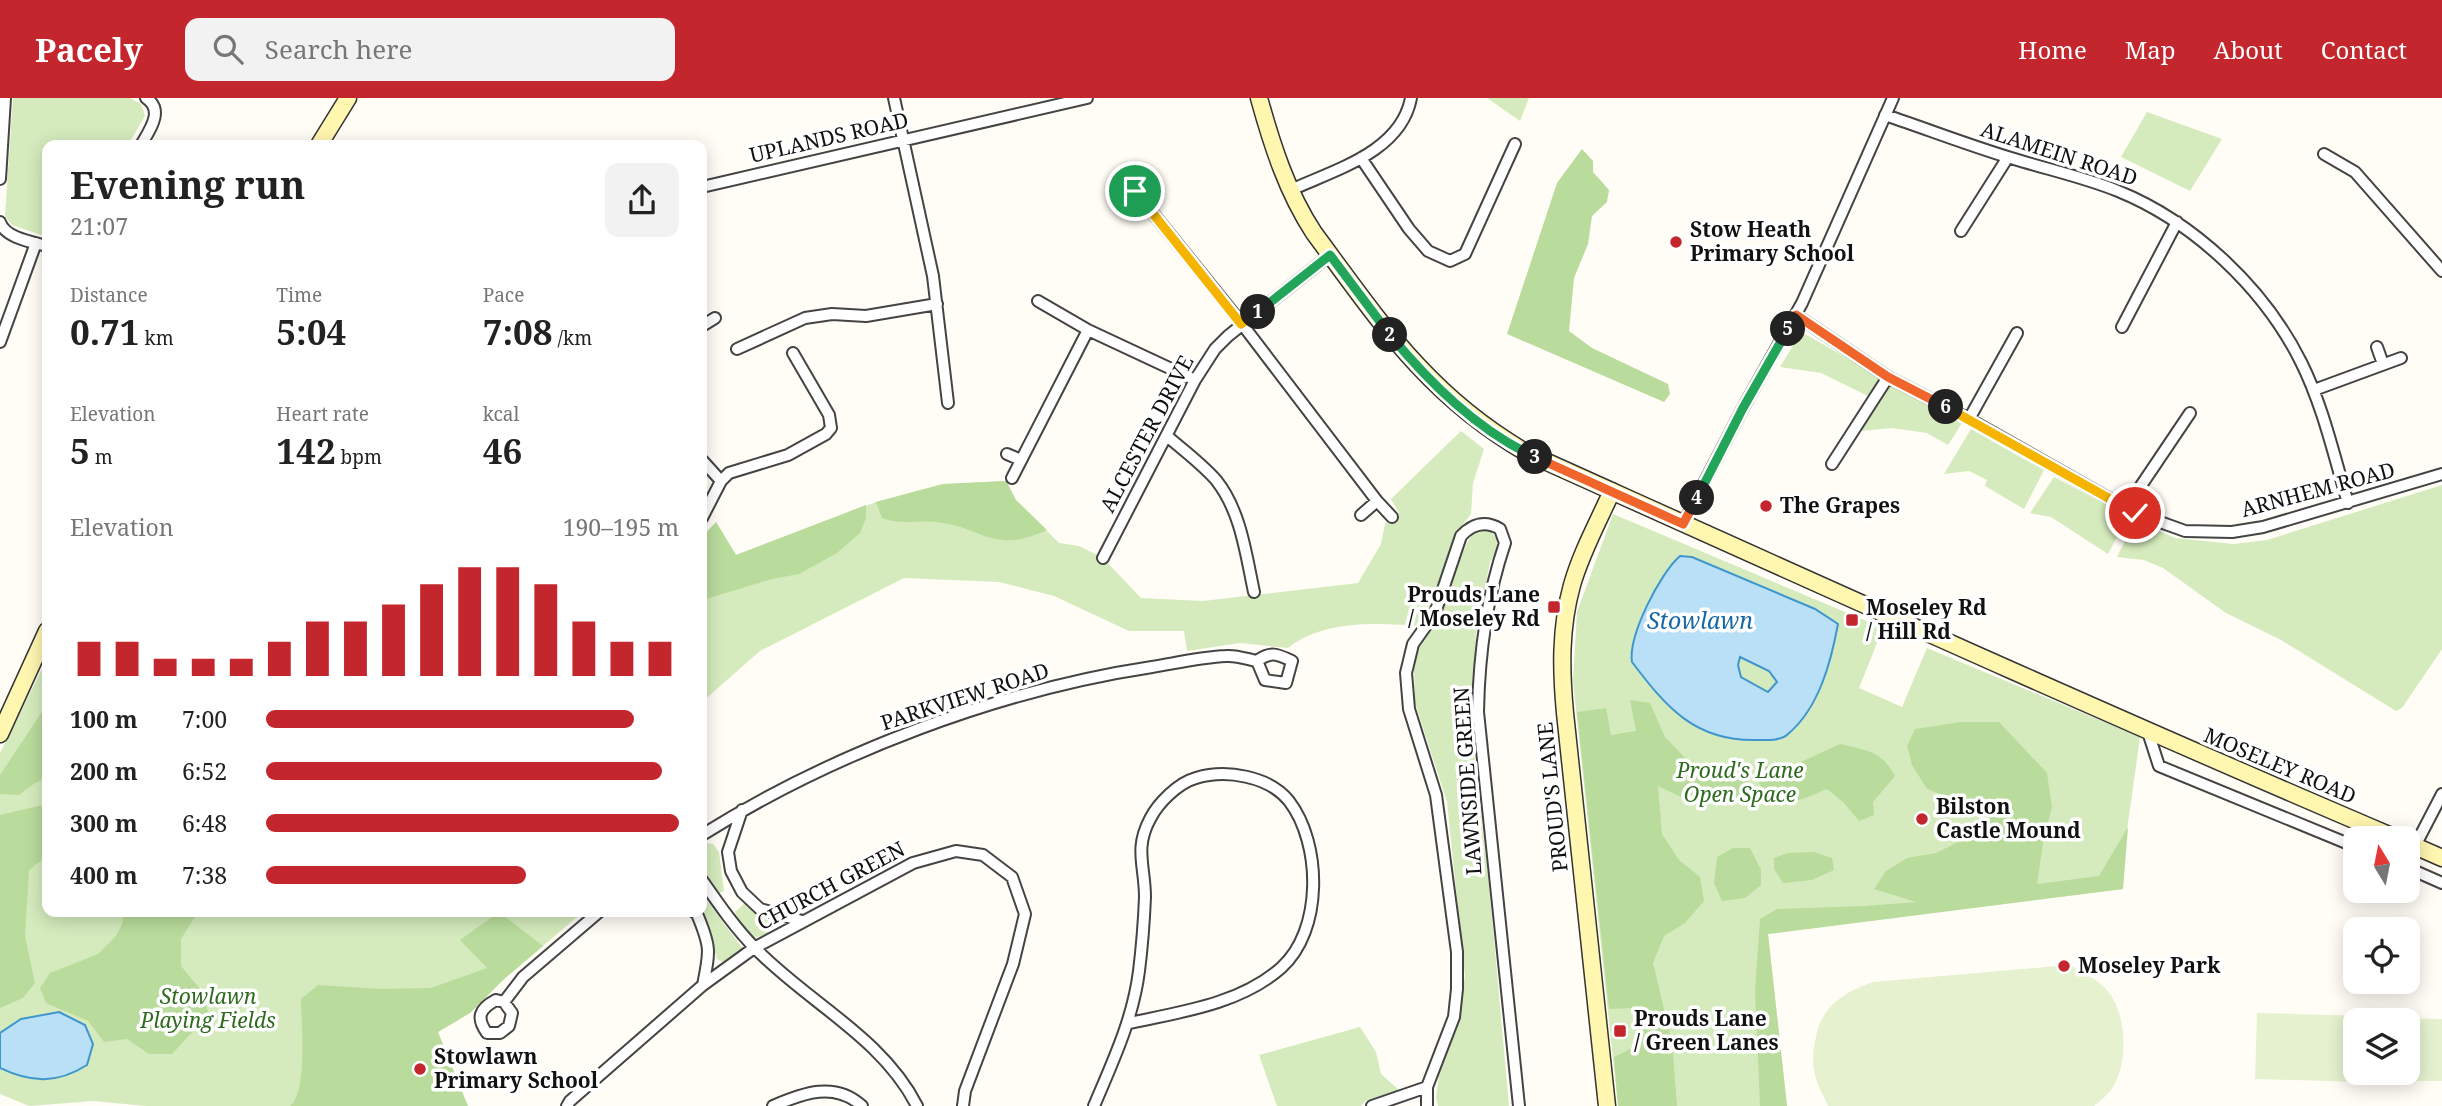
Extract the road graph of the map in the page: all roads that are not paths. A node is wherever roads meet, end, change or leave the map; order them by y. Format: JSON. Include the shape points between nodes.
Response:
{"nodes":[{"id":1,"x":5,"y":98,"type":"edge"},
{"id":2,"x":146,"y":98,"type":"edge"},
{"id":3,"x":348,"y":98,"type":"edge"},
{"id":4,"x":894,"y":98,"type":"edge"},
{"id":5,"x":1087,"y":98,"type":"edge"},
{"id":6,"x":1259,"y":98,"type":"edge"},
{"id":7,"x":1411,"y":98,"type":"edge"},
{"id":8,"x":1893,"y":98,"type":"edge"},
{"id":9,"x":1885,"y":115,"type":"junction"},
{"id":10,"x":144,"y":140,"type":"edge"},
{"id":11,"x":322,"y":140,"type":"edge"},
{"id":12,"x":902,"y":141,"type":"junction"},
{"id":13,"x":1515,"y":144,"type":"dead end"},
{"id":14,"x":2325,"y":154,"type":"dead end"},
{"id":15,"x":1361,"y":158,"type":"junction"},
{"id":16,"x":2008,"y":158,"type":"junction"},
{"id":17,"x":0,"y":179,"type":"edge"},
{"id":18,"x":707,"y":186,"type":"edge"},
{"id":19,"x":1291,"y":190,"type":"junction"},
{"id":20,"x":1135,"y":191,"type":"dead end"},
{"id":21,"x":0,"y":222,"type":"edge"},
{"id":22,"x":2177,"y":222,"type":"junction"},
{"id":23,"x":1961,"y":231,"type":"dead end"},
{"id":24,"x":42,"y":244,"type":"edge"},
{"id":25,"x":1330,"y":255,"type":"junction"},
{"id":26,"x":2442,"y":271,"type":"edge"},
{"id":27,"x":1038,"y":301,"type":"dead end"},
{"id":28,"x":937,"y":304,"type":"junction"},
{"id":29,"x":1796,"y":315,"type":"junction"},
{"id":30,"x":715,"y":318,"type":"dead end"},
{"id":31,"x":707,"y":323,"type":"edge"},
{"id":32,"x":1241,"y":324,"type":"junction"},
{"id":33,"x":2122,"y":327,"type":"dead end"},
{"id":34,"x":1088,"y":330,"type":"junction"},
{"id":35,"x":2017,"y":333,"type":"dead end"},
{"id":36,"x":0,"y":342,"type":"edge"},
{"id":37,"x":2377,"y":346,"type":"dead end"},
{"id":38,"x":737,"y":349,"type":"dead end"},
{"id":39,"x":793,"y":353,"type":"dead end"},
{"id":40,"x":2401,"y":358,"type":"dead end"},
{"id":41,"x":2383,"y":364,"type":"junction"},
{"id":42,"x":1888,"y":377,"type":"junction"},
{"id":43,"x":1195,"y":380,"type":"junction"},
{"id":44,"x":2314,"y":390,"type":"junction"},
{"id":45,"x":948,"y":403,"type":"dead end"},
{"id":46,"x":2190,"y":413,"type":"dead end"},
{"id":47,"x":1969,"y":419,"type":"junction"},
{"id":48,"x":1167,"y":436,"type":"junction"},
{"id":49,"x":1007,"y":454,"type":"dead end"},
{"id":50,"x":1021,"y":460,"type":"junction"},
{"id":51,"x":1832,"y":464,"type":"dead end"},
{"id":52,"x":707,"y":466,"type":"edge"},
{"id":53,"x":2442,"y":474,"type":"edge"},
{"id":54,"x":1012,"y":478,"type":"dead end"},
{"id":55,"x":721,"y":481,"type":"junction"},
{"id":56,"x":1612,"y":491,"type":"junction"},
{"id":57,"x":1377,"y":501,"type":"junction"},
{"id":58,"x":2348,"y":503,"type":"junction"},
{"id":59,"x":707,"y":508,"type":"edge"},
{"id":60,"x":2126,"y":508,"type":"junction"},
{"id":61,"x":1361,"y":515,"type":"dead end"},
{"id":62,"x":1392,"y":517,"type":"dead end"},
{"id":63,"x":1683,"y":524,"type":"junction"},
{"id":64,"x":1104,"y":558,"type":"dead end"},
{"id":65,"x":1254,"y":592,"type":"dead end"},
{"id":66,"x":42,"y":642,"type":"edge"},
{"id":67,"x":1257,"y":661,"type":"dead end"},
{"id":68,"x":2148,"y":732,"type":"junction"},
{"id":69,"x":0,"y":734,"type":"edge"},
{"id":70,"x":2442,"y":794,"type":"edge"},
{"id":71,"x":742,"y":810,"type":"junction"},
{"id":72,"x":2368,"y":826,"type":"edge"},
{"id":73,"x":2420,"y":831,"type":"edge"},
{"id":74,"x":707,"y":832,"type":"edge"},
{"id":75,"x":2343,"y":842,"type":"edge"},
{"id":76,"x":2420,"y":848,"type":"edge"},
{"id":77,"x":2442,"y":858,"type":"edge"},
{"id":78,"x":2420,"y":874,"type":"edge"},
{"id":79,"x":2442,"y":883,"type":"edge"},
{"id":80,"x":707,"y":887,"type":"edge"},
{"id":81,"x":593,"y":917,"type":"edge"},
{"id":82,"x":698,"y":917,"type":"edge"},
{"id":83,"x":802,"y":921,"type":"junction"},
{"id":84,"x":754,"y":948,"type":"junction"},
{"id":85,"x":703,"y":985,"type":"junction"},
{"id":86,"x":504,"y":1002,"type":"dead end"},
{"id":87,"x":1129,"y":1023,"type":"junction"},
{"id":88,"x":1427,"y":1087,"type":"junction"},
{"id":89,"x":567,"y":1106,"type":"edge"},
{"id":90,"x":773,"y":1106,"type":"edge"},
{"id":91,"x":862,"y":1106,"type":"edge"},
{"id":92,"x":917,"y":1106,"type":"edge"},
{"id":93,"x":963,"y":1106,"type":"edge"},
{"id":94,"x":1094,"y":1106,"type":"edge"},
{"id":95,"x":1371,"y":1106,"type":"edge"},
{"id":96,"x":1427,"y":1106,"type":"edge"},
{"id":97,"x":1519,"y":1106,"type":"edge"},
{"id":98,"x":1607,"y":1106,"type":"edge"}],
"edges":[{"from":1,"to":17,"type":"street"},
{"from":2,"to":10,"type":"street","via":[[156,110]]},
{"from":3,"to":11,"type":"street"},
{"from":4,"to":12,"type":"street"},
{"from":5,"to":12,"type":"street","name":"UPLANDS ROAD"},
{"from":6,"to":19,"type":"street","name":"MOSELEY ROAD"},
{"from":7,"to":15,"type":"street","via":[[1392,136]]},
{"from":8,"to":9,"type":"street"},
{"from":9,"to":16,"type":"street","name":"ALAMEIN ROAD"},
{"from":9,"to":29,"type":"street"},
{"from":12,"to":18,"type":"street","name":"UPLANDS ROAD"},
{"from":12,"to":28,"type":"street"},
{"from":13,"to":15,"type":"street","via":[[1465,254],[1450,261],[1428,251],[1415,237]]},
{"from":14,"to":26,"type":"street","via":[[2355,172]]},
{"from":15,"to":19,"type":"street"},
{"from":16,"to":22,"type":"street","name":"ALAMEIN ROAD","via":[[2115,189]]},
{"from":16,"to":23,"type":"street"},
{"from":19,"to":25,"type":"street","name":"MOSELEY ROAD"},
{"from":20,"to":32,"type":"street"},
{"from":21,"to":24,"type":"street","via":[[9,233]]},
{"from":22,"to":33,"type":"street"},
{"from":22,"to":44,"type":"street","name":"ALAMEIN ROAD","via":[[2215,251],[2252,291],[2293,347]]},
{"from":24,"to":36,"type":"street"},
{"from":25,"to":32,"type":"street","name":"ALCESTER DRIVE"},
{"from":25,"to":56,"type":"street","name":"MOSELEY ROAD","via":[[1409,358],[1458,406],[1527,453]]},
{"from":27,"to":34,"type":"street"},
{"from":28,"to":38,"type":"street","via":[[866,316],[805,317]]},
{"from":28,"to":45,"type":"street"},
{"from":29,"to":42,"type":"street","name":"ARNHEM ROAD"},
{"from":29,"to":63,"type":"street"},
{"from":30,"to":31,"type":"street"},
{"from":32,"to":43,"type":"street","name":"ALCESTER DRIVE","via":[[1215,349]]},
{"from":32,"to":57,"type":"street"},
{"from":34,"to":43,"type":"street"},
{"from":34,"to":50,"type":"street"},
{"from":35,"to":47,"type":"street"},
{"from":37,"to":41,"type":"street"},
{"from":39,"to":55,"type":"street","via":[[829,415],[831,428],[788,455],[729,473]]},
{"from":40,"to":41,"type":"street"},
{"from":41,"to":44,"type":"street"},
{"from":42,"to":47,"type":"street","name":"ARNHEM ROAD"},
{"from":42,"to":51,"type":"street"},
{"from":43,"to":48,"type":"street","name":"ALCESTER DRIVE"},
{"from":44,"to":58,"type":"street","name":"ALAMEIN ROAD"},
{"from":46,"to":60,"type":"street"},
{"from":47,"to":60,"type":"street","name":"ARNHEM ROAD"},
{"from":48,"to":64,"type":"street","name":"ALCESTER DRIVE"},
{"from":48,"to":65,"type":"street","via":[[1215,480],[1231,505]]},
{"from":49,"to":50,"type":"street"},
{"from":50,"to":54,"type":"street"},
{"from":52,"to":55,"type":"street"},
{"from":53,"to":58,"type":"street","name":"ARNHEM ROAD"},
{"from":55,"to":59,"type":"street"},
{"from":56,"to":63,"type":"street","name":"MOSELEY ROAD"},
{"from":56,"to":98,"type":"street","name":"PROUD'S LANE","via":[[1572,586],[1562,659]]},
{"from":57,"to":61,"type":"street"},
{"from":57,"to":62,"type":"street"},
{"from":58,"to":60,"type":"street","name":"ARNHEM ROAD","via":[[2232,532],[2185,531]]},
{"from":63,"to":68,"type":"street","name":"MOSELEY ROAD"},
{"from":66,"to":69,"type":"street"},
{"from":67,"to":71,"type":"street","name":"PARKVIEW ROAD","via":[[1228,656],[1120,672],[949,718],[844,760]]},
{"from":68,"to":72,"type":"street","name":"MOSELEY ROAD"},
{"from":68,"to":75,"type":"street","via":[[2160,766]]},
{"from":70,"to":73,"type":"street"},
{"from":71,"to":74,"type":"street","name":"PARKVIEW ROAD"},
{"from":71,"to":83,"type":"street","via":[[728,852],[742,892],[760,909]]},
{"from":76,"to":77,"type":"street"},
{"from":78,"to":79,"type":"street"},
{"from":80,"to":84,"type":"street"},
{"from":81,"to":86,"type":"street","via":[[523,977]]},
{"from":82,"to":85,"type":"street","via":[[708,939]]},
{"from":83,"to":84,"type":"street","name":"CHURCH GREEN"},
{"from":83,"to":93,"type":"street","name":"CHURCH GREEN","via":[[913,863],[956,851],[983,855],[1012,877],[1024,914],[1013,964]]},
{"from":84,"to":85,"type":"street","name":"CHURCH GREEN"},
{"from":84,"to":92,"type":"street","via":[[877,1052]]},
{"from":85,"to":89,"type":"street","name":"CHURCH GREEN"},
{"from":87,"to":87,"type":"street","via":[[1145,895],[1140,850],[1150,819],[1161,802],[1194,778],[1234,775],[1270,786],[1288,800],[1308,838],[1313,893],[1303,941],[1291,959],[1255,986],[1210,1004]]},
{"from":87,"to":94,"type":"street"},
{"from":88,"to":95,"type":"street"},
{"from":88,"to":96,"type":"street","name":"LAWNSIDE GREEN"},
{"from":88,"to":97,"type":"street","name":"LAWNSIDE GREEN","via":[[1454,1017],[1457,952],[1436,795],[1409,709],[1406,673],[1413,644],[1435,613],[1461,536],[1469,527],[1487,524],[1500,529],[1505,543],[1481,656],[1478,712]]},
{"from":90,"to":91,"type":"street","via":[[829,1090]]}]}
